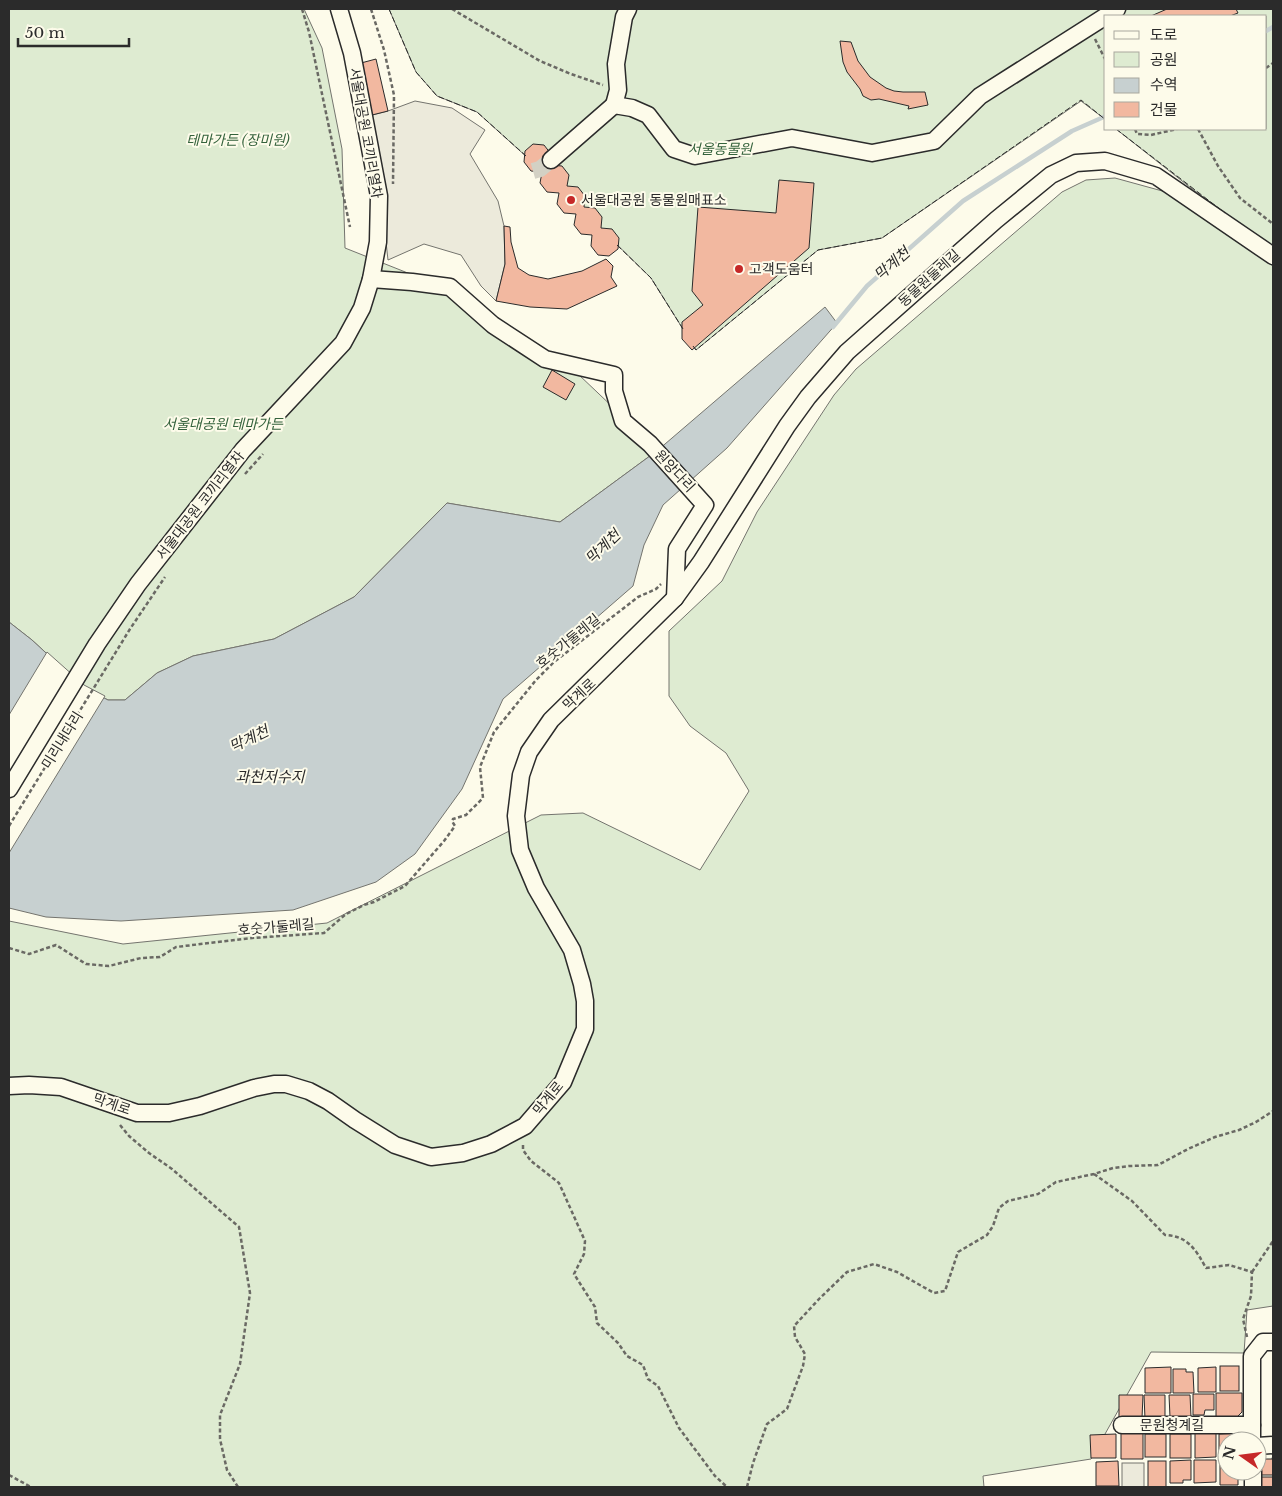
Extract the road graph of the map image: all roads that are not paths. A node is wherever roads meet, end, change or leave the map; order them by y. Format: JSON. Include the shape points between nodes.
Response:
{"nodes":[{"id":1,"x":339,"y":9,"type":"edge"},
{"id":2,"x":628,"y":9,"type":"edge"},
{"id":3,"x":1104,"y":17,"type":"edge"},
{"id":4,"x":616,"y":97,"type":"junction"},
{"id":5,"x":551,"y":160,"type":"tunnel mouth"},
{"id":6,"x":1273,"y":256,"type":"edge"},
{"id":7,"x":371,"y":279,"type":"junction"},
{"id":8,"x":702,"y":501,"type":"junction"},
{"id":9,"x":725,"y":524,"type":"junction"},
{"id":10,"x":676,"y":598,"type":"junction"},
{"id":11,"x":97,"y":644,"type":"joint"},
{"id":12,"x":9,"y":789,"type":"edge"},
{"id":13,"x":9,"y":1086,"type":"edge"},
{"id":14,"x":1273,"y":1342,"type":"edge"},
{"id":15,"x":1122,"y":1425,"type":"dead end"},
{"id":16,"x":1220,"y":1431,"type":"edge"},
{"id":17,"x":1252,"y":1431,"type":"edge"}],
"edges":[{"from":1,"to":7,"type":"street","name":"서울대공원 코끼리열차","via":[[352,53],[379,196],[378,242]]},
{"from":2,"to":4,"type":"street","via":[[616,64]]},
{"from":3,"to":4,"type":"street","via":[[980,96],[934,141],[872,153],[792,138],[695,156],[674,149],[648,115]]},
{"from":4,"to":5,"type":"street"},
{"from":6,"to":9,"type":"street","name":"동물원둘레길","via":[[1156,176],[1105,161],[1076,163],[1052,175],[996,220],[846,352],[787,426]]},
{"from":7,"to":8,"type":"street","name":"원앙다리","via":[[450,287],[493,325],[545,359],[614,375],[614,391],[624,420]]},
{"from":7,"to":11,"type":"street","name":"서울대공원 코끼리열차","via":[[362,308],[343,344],[243,450],[138,584]]},
{"from":8,"to":9,"type":"street","name":"원앙다리"},
{"from":8,"to":10,"type":"street","via":[[677,550]]},
{"from":9,"to":10,"type":"street","name":"동물원둘레길"},
{"from":10,"to":13,"type":"street","name":"막계로","via":[[550,720],[529,752],[521,775],[516,816],[520,850],[536,888],[572,950],[585,1001],[585,1029],[563,1082],[525,1126],[491,1144],[431,1158],[395,1145],[328,1101],[286,1084],[254,1088],[169,1114],[137,1113],[61,1087]]},
{"from":11,"to":12,"type":"street","name":"미리내다리"},
{"from":14,"to":17,"type":"street","name":"문원청계길","via":[[1263,1342],[1252,1356]]},
{"from":15,"to":16,"type":"street","name":"문원청계길"}]}
